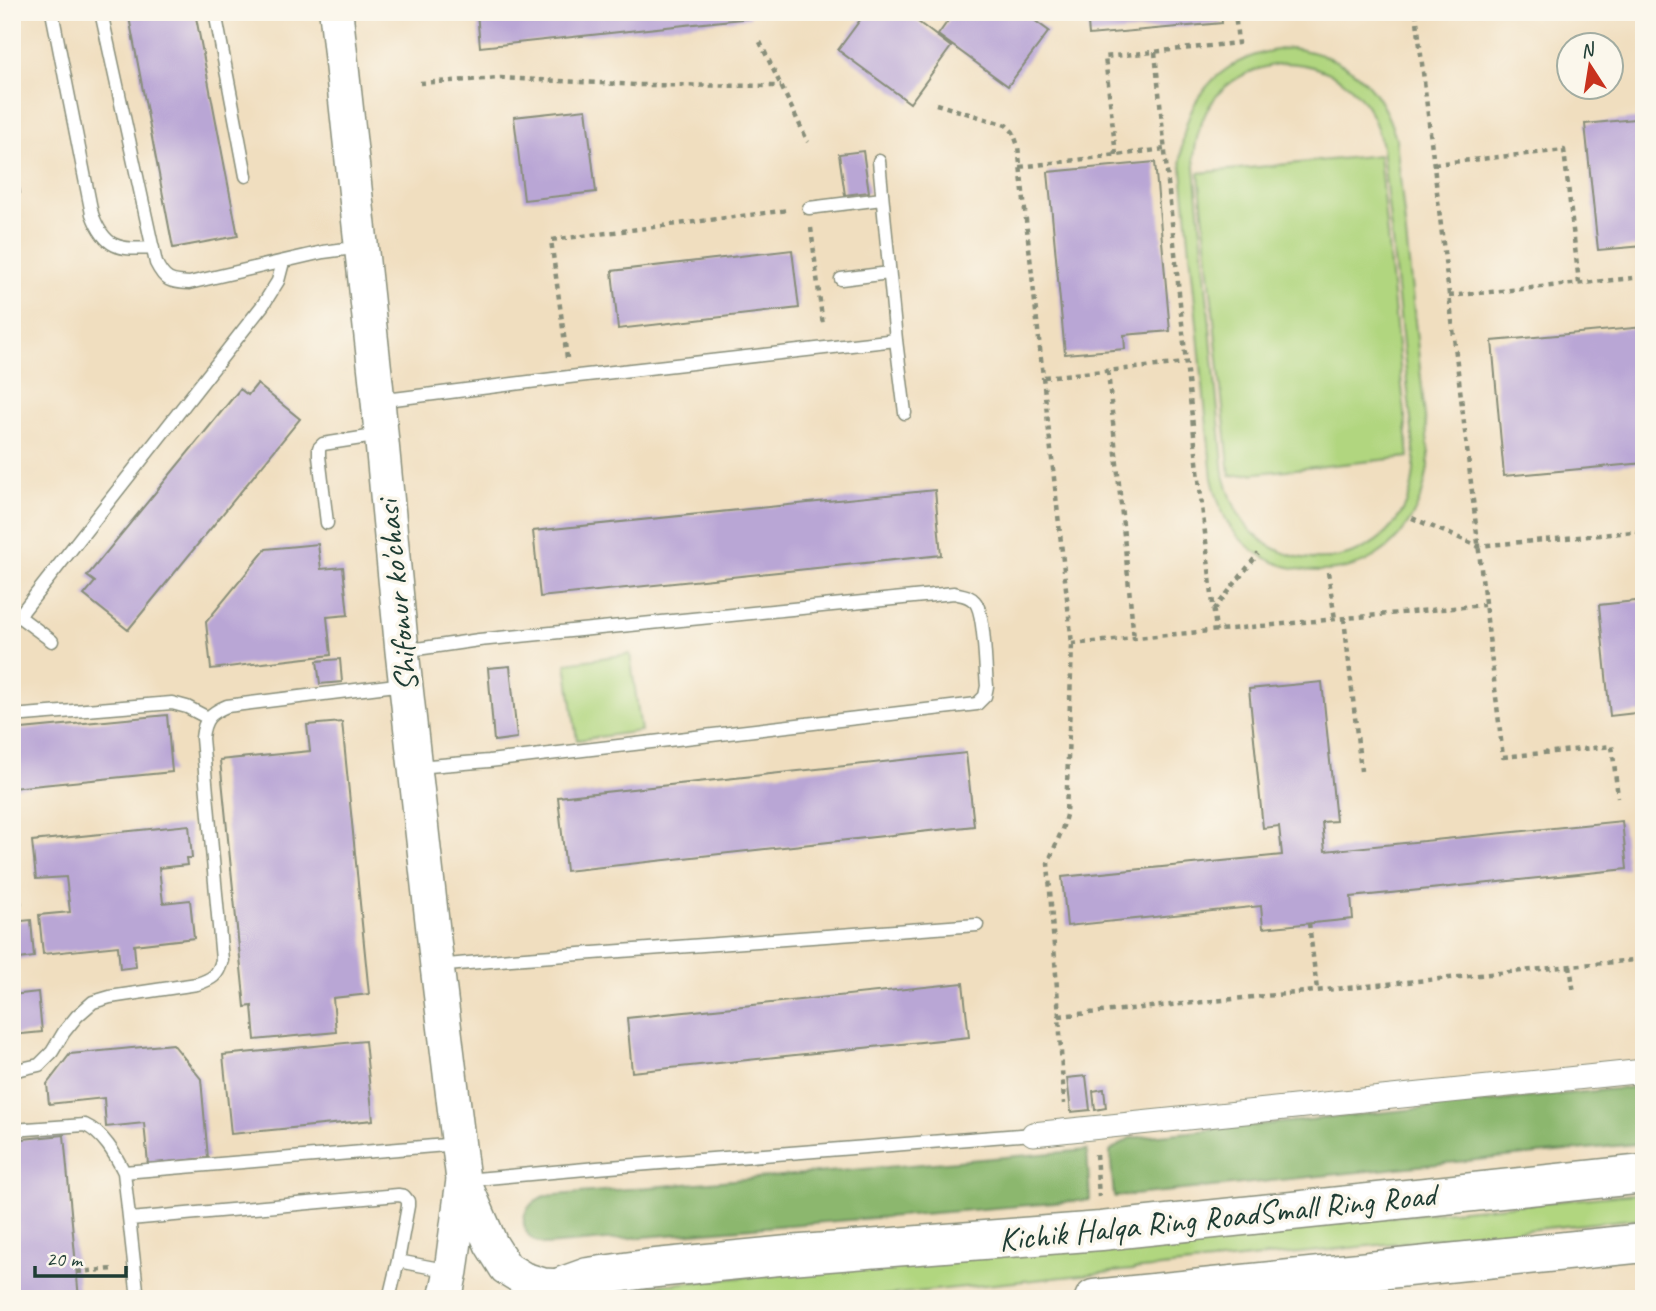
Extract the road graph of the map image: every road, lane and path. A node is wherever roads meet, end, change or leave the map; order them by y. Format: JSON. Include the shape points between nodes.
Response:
{"nodes":[{"id":1,"x":52,"y":12,"type":"edge"},
{"id":2,"x":101,"y":12,"type":"edge"},
{"id":3,"x":215,"y":12,"type":"edge"},
{"id":4,"x":336,"y":12,"type":"edge"},
{"id":5,"x":1235,"y":12,"type":"edge"},
{"id":6,"x":1416,"y":12,"type":"edge"},
{"id":7,"x":760,"y":41,"type":"dead end"},
{"id":8,"x":1155,"y":52,"type":"junction"},
{"id":9,"x":420,"y":83,"type":"dead end"},
{"id":10,"x":781,"y":86,"type":"junction"},
{"id":11,"x":936,"y":104,"type":"dead end"},
{"id":12,"x":808,"y":142,"type":"dead end"},
{"id":13,"x":1165,"y":149,"type":"junction"},
{"id":14,"x":1116,"y":155,"type":"junction"},
{"id":15,"x":878,"y":161,"type":"dead end"},
{"id":16,"x":1434,"y":164,"type":"junction"},
{"id":17,"x":1020,"y":167,"type":"junction"},
{"id":18,"x":246,"y":176,"type":"dead end"},
{"id":19,"x":882,"y":199,"type":"junction"},
{"id":20,"x":809,"y":208,"type":"junction"},
{"id":21,"x":361,"y":247,"type":"junction"},
{"id":22,"x":153,"y":248,"type":"junction"},
{"id":23,"x":283,"y":262,"type":"junction"},
{"id":24,"x":889,"y":273,"type":"junction"},
{"id":25,"x":1644,"y":277,"type":"edge"},
{"id":26,"x":841,"y":279,"type":"dead end"},
{"id":27,"x":1579,"y":283,"type":"junction"},
{"id":28,"x":1449,"y":296,"type":"junction"},
{"id":29,"x":823,"y":326,"type":"dead end"},
{"id":30,"x":896,"y":340,"type":"junction"},
{"id":31,"x":1186,"y":363,"type":"junction"},
{"id":32,"x":1108,"y":371,"type":"junction"},
{"id":33,"x":569,"y":377,"type":"junction"},
{"id":34,"x":1044,"y":377,"type":"junction"},
{"id":35,"x":378,"y":401,"type":"junction"},
{"id":36,"x":905,"y":413,"type":"dead end"},
{"id":37,"x":381,"y":435,"type":"junction"},
{"id":38,"x":1412,"y":518,"type":"dead end"},
{"id":39,"x":327,"y":523,"type":"dead end"},
{"id":40,"x":1644,"y":531,"type":"edge"},
{"id":41,"x":1478,"y":546,"type":"junction"},
{"id":42,"x":1258,"y":554,"type":"dead end"},
{"id":43,"x":1328,"y":572,"type":"dead end"},
{"id":44,"x":1484,"y":605,"type":"junction"},
{"id":45,"x":1213,"y":610,"type":"junction"},
{"id":46,"x":16,"y":614,"type":"edge"},
{"id":47,"x":1344,"y":618,"type":"junction"},
{"id":48,"x":1335,"y":619,"type":"junction"},
{"id":49,"x":1216,"y":631,"type":"junction"},
{"id":50,"x":1134,"y":639,"type":"junction"},
{"id":51,"x":52,"y":641,"type":"dead end"},
{"id":52,"x":1072,"y":645,"type":"junction"},
{"id":53,"x":402,"y":651,"type":"junction"},
{"id":54,"x":406,"y":684,"type":"junction"},
{"id":55,"x":12,"y":716,"type":"edge"},
{"id":56,"x":208,"y":718,"type":"junction"},
{"id":57,"x":416,"y":767,"type":"junction"},
{"id":58,"x":1361,"y":771,"type":"dead end"},
{"id":59,"x":1618,"y":797,"type":"dead end"},
{"id":60,"x":1309,"y":923,"type":"dead end"},
{"id":61,"x":977,"y":925,"type":"dead end"},
{"id":62,"x":1644,"y":959,"type":"edge"},
{"id":63,"x":1570,"y":965,"type":"junction"},
{"id":64,"x":437,"y":966,"type":"junction"},
{"id":65,"x":1317,"y":990,"type":"junction"},
{"id":66,"x":1574,"y":994,"type":"dead end"},
{"id":67,"x":1059,"y":1016,"type":"junction"},
{"id":68,"x":12,"y":1071,"type":"edge"},
{"id":69,"x":1644,"y":1071,"type":"edge"},
{"id":70,"x":1094,"y":1128,"type":"junction"},
{"id":71,"x":12,"y":1130,"type":"edge"},
{"id":72,"x":1066,"y":1131,"type":"junction"},
{"id":73,"x":1033,"y":1134,"type":"joint"},
{"id":74,"x":458,"y":1144,"type":"junction"},
{"id":75,"x":124,"y":1172,"type":"junction"},
{"id":76,"x":1644,"y":1174,"type":"edge"},
{"id":77,"x":463,"y":1180,"type":"junction"},
{"id":78,"x":130,"y":1219,"type":"junction"},
{"id":79,"x":1101,"y":1231,"type":"junction"},
{"id":80,"x":1644,"y":1243,"type":"edge"},
{"id":81,"x":398,"y":1261,"type":"junction"},
{"id":82,"x":135,"y":1268,"type":"junction"},
{"id":83,"x":77,"y":1272,"type":"dead end"},
{"id":84,"x":448,"y":1285,"type":"edge"},
{"id":85,"x":551,"y":1292,"type":"edge"},
{"id":86,"x":138,"y":1299,"type":"edge"},
{"id":87,"x":389,"y":1299,"type":"edge"},
{"id":88,"x":1094,"y":1299,"type":"edge"}],
"edges":[{"from":1,"to":22,"type":"lane","via":[[96,225],[114,246]]},
{"from":2,"to":22,"type":"lane"},
{"from":3,"to":18,"type":"lane"},
{"from":4,"to":21,"type":"street","name":"Shifonur ko'chasi"},
{"from":5,"to":8,"type":"path","via":[[1238,43]]},
{"from":6,"to":16,"type":"path"},
{"from":7,"to":10,"type":"path"},
{"from":8,"to":13,"type":"path"},
{"from":8,"to":14,"type":"path","via":[[1105,57]]},
{"from":9,"to":10,"type":"path","via":[[500,78]]},
{"from":10,"to":12,"type":"path"},
{"from":11,"to":17,"type":"path","via":[[1006,125],[1016,139]]},
{"from":13,"to":14,"type":"path"},
{"from":13,"to":31,"type":"path"},
{"from":14,"to":17,"type":"path"},
{"from":15,"to":19,"type":"lane"},
{"from":16,"to":27,"type":"path","via":[[1564,150]]},
{"from":16,"to":28,"type":"path"},
{"from":17,"to":34,"type":"path"},
{"from":19,"to":20,"type":"lane"},
{"from":19,"to":24,"type":"lane"},
{"from":20,"to":29,"type":"path"},
{"from":20,"to":33,"type":"path","via":[[551,240]]},
{"from":21,"to":23,"type":"lane"},
{"from":21,"to":35,"type":"street","name":"Shifonur ko'chasi"},
{"from":22,"to":23,"type":"lane","via":[[162,275],[172,282],[189,283]]},
{"from":23,"to":46,"type":"lane","via":[[263,305]]},
{"from":24,"to":26,"type":"lane"},
{"from":24,"to":30,"type":"lane"},
{"from":25,"to":27,"type":"path"},
{"from":27,"to":28,"type":"path"},
{"from":28,"to":41,"type":"path"},
{"from":30,"to":33,"type":"lane"},
{"from":30,"to":36,"type":"lane"},
{"from":31,"to":32,"type":"path"},
{"from":31,"to":45,"type":"path"},
{"from":32,"to":34,"type":"path"},
{"from":32,"to":50,"type":"path"},
{"from":33,"to":35,"type":"lane"},
{"from":34,"to":52,"type":"path"},
{"from":35,"to":37,"type":"street","name":"Shifonur ko'chasi"},
{"from":37,"to":39,"type":"lane","via":[[319,448]]},
{"from":37,"to":53,"type":"street","name":"Shifonur ko'chasi"},
{"from":38,"to":41,"type":"path"},
{"from":40,"to":41,"type":"path"},
{"from":41,"to":44,"type":"path"},
{"from":42,"to":45,"type":"path"},
{"from":43,"to":48,"type":"path"},
{"from":44,"to":47,"type":"path"},
{"from":44,"to":59,"type":"path","via":[[1503,757],[1612,746]]},
{"from":45,"to":49,"type":"path"},
{"from":46,"to":51,"type":"lane"},
{"from":47,"to":48,"type":"path"},
{"from":47,"to":58,"type":"path"},
{"from":48,"to":49,"type":"path"},
{"from":49,"to":50,"type":"path"},
{"from":50,"to":52,"type":"path"},
{"from":52,"to":67,"type":"path","via":[[1066,815],[1048,863]]},
{"from":53,"to":54,"type":"street","name":"Shifonur ko'chasi"},
{"from":53,"to":57,"type":"lane","via":[[954,593],[977,603],[981,615],[987,686],[977,704]]},
{"from":54,"to":56,"type":"lane","via":[[227,706]]},
{"from":54,"to":57,"type":"street","name":"Shifonur ko'chasi"},
{"from":55,"to":56,"type":"lane","via":[[172,703]]},
{"from":56,"to":68,"type":"lane","via":[[202,738],[222,960],[219,972],[197,984],[93,1002],[39,1065]]},
{"from":57,"to":64,"type":"street","name":"Shifonur ko'chasi"},
{"from":60,"to":65,"type":"path"},
{"from":61,"to":64,"type":"lane"},
{"from":62,"to":63,"type":"path"},
{"from":63,"to":65,"type":"path"},
{"from":63,"to":66,"type":"path"},
{"from":64,"to":74,"type":"street","name":"Shifonur ko'chasi"},
{"from":65,"to":67,"type":"path"},
{"from":67,"to":72,"type":"path"},
{"from":69,"to":70,"type":"street"},
{"from":70,"to":72,"type":"street"},
{"from":70,"to":79,"type":"path"},
{"from":71,"to":75,"type":"lane","via":[[85,1125],[107,1144]]},
{"from":72,"to":73,"type":"street"},
{"from":73,"to":77,"type":"lane"},
{"from":74,"to":75,"type":"lane"},
{"from":74,"to":77,"type":"street","name":"Shifonur ko'chasi"},
{"from":75,"to":78,"type":"lane"},
{"from":76,"to":79,"type":"highway","name":"Kichik Halqa Ring RoadSmall Ring Road"},
{"from":77,"to":84,"type":"street","name":"Shifonur ko'chasi"},
{"from":77,"to":85,"type":"street","name":"Shifonur ko'chasi","via":[[506,1268]]},
{"from":78,"to":81,"type":"lane","via":[[398,1195],[404,1196],[408,1206]]},
{"from":78,"to":82,"type":"lane"},
{"from":79,"to":85,"type":"highway","name":"Kichik Halqa Ring RoadSmall Ring Road","via":[[646,1269],[588,1277]]},
{"from":80,"to":88,"type":"highway"},
{"from":81,"to":84,"type":"lane"},
{"from":81,"to":87,"type":"lane"},
{"from":82,"to":83,"type":"path"},
{"from":82,"to":86,"type":"lane"}]}
